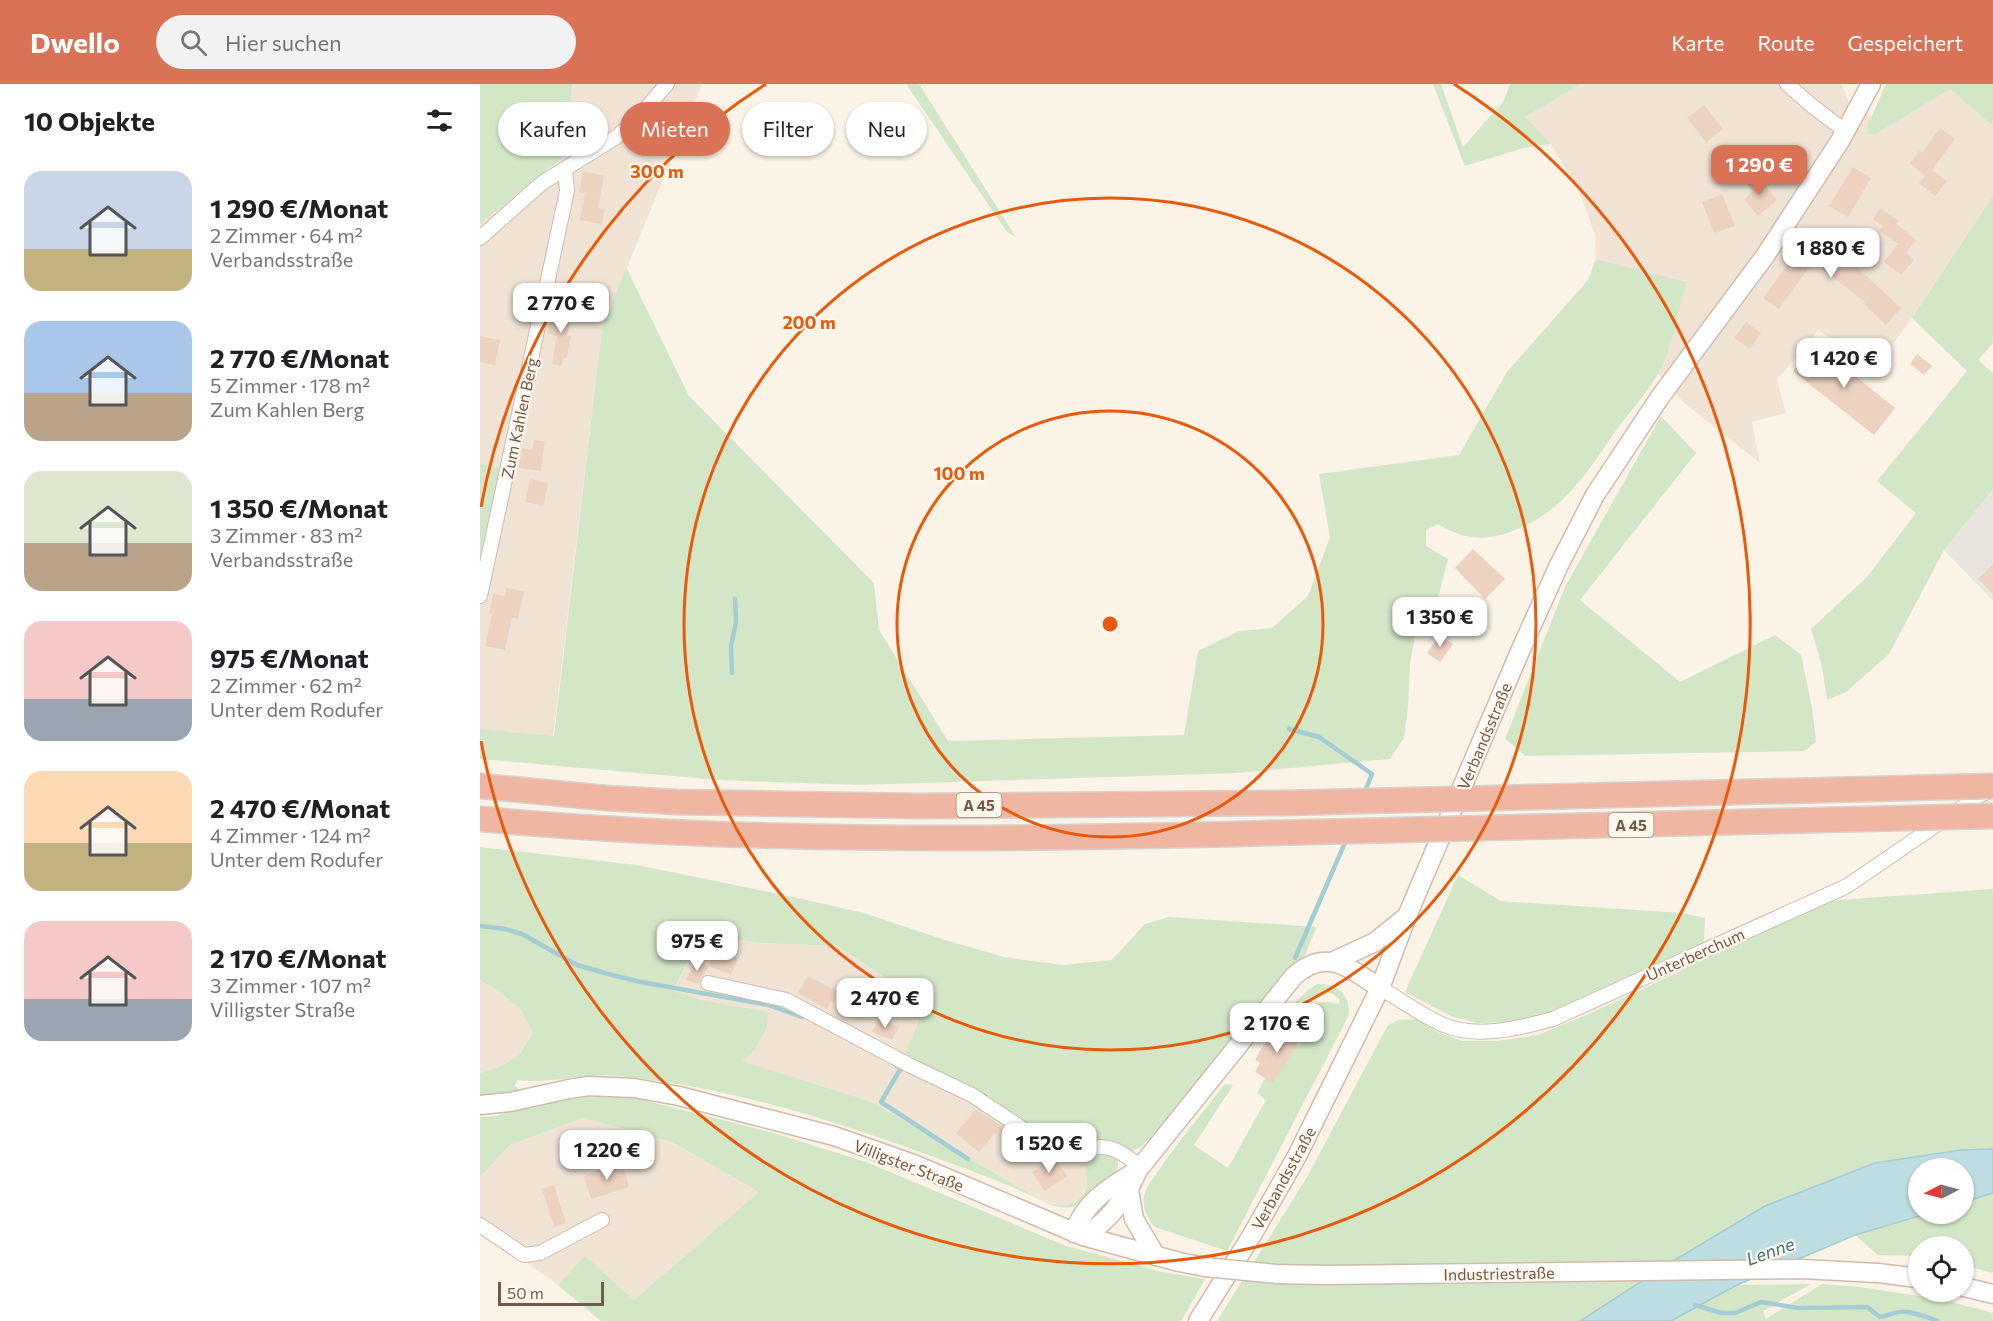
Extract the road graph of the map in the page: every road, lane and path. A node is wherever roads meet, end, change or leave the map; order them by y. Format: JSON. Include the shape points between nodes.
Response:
{"nodes":[{"id":1,"x":667,"y":84,"type":"edge"},
{"id":2,"x":1788,"y":84,"type":"edge"},
{"id":3,"x":1871,"y":84,"type":"edge"},
{"id":4,"x":1845,"y":131,"type":"junction"},
{"id":5,"x":565,"y":169,"type":"junction"},
{"id":6,"x":480,"y":238,"type":"edge"},
{"id":7,"x":480,"y":596,"type":"edge"},
{"id":8,"x":480,"y":786,"type":"edge"},
{"id":9,"x":1993,"y":788,"type":"edge"},
{"id":10,"x":1993,"y":816,"type":"edge"},
{"id":11,"x":480,"y":819,"type":"edge"},
{"id":12,"x":1407,"y":916,"type":"junction"},
{"id":13,"x":1334,"y":962,"type":"junction"},
{"id":14,"x":708,"y":983,"type":"dead end"},
{"id":15,"x":1380,"y":988,"type":"junction"},
{"id":16,"x":480,"y":1105,"type":"edge"},
{"id":17,"x":1139,"y":1168,"type":"junction"},
{"id":18,"x":1129,"y":1190,"type":"junction"},
{"id":19,"x":602,"y":1220,"type":"dead end"},
{"id":20,"x":480,"y":1226,"type":"edge"},
{"id":21,"x":1079,"y":1234,"type":"junction"},
{"id":22,"x":1156,"y":1256,"type":"junction"},
{"id":23,"x":1908,"y":1277,"type":"edge"},
{"id":24,"x":1974,"y":1289,"type":"edge"},
{"id":25,"x":1993,"y":1294,"type":"edge"},
{"id":26,"x":1198,"y":1321,"type":"edge"}],
"edges":[{"from":1,"to":5,"type":"street","via":[[615,138]]},
{"from":2,"to":4,"type":"street"},
{"from":3,"to":4,"type":"main road","name":"Verbandsstraße"},
{"from":4,"to":12,"type":"main road","name":"Verbandsstraße","via":[[1765,256],[1698,343],[1595,495],[1521,649]]},
{"from":5,"to":6,"type":"street"},
{"from":5,"to":7,"type":"street","name":"Zum Kahlen Berg","via":[[567,191]]},
{"from":8,"to":9,"type":"highway","number":"A 45","bridge":true,"via":[[677,802],[918,806],[1281,803]]},
{"from":9,"to":15,"type":"street","name":"Unterberchum","via":[[1846,886],[1553,1019],[1509,1030],[1461,1031],[1443,1025]]},
{"from":10,"to":11,"type":"highway","number":"A 45","bridge":true,"via":[[938,838],[655,832]]},
{"from":12,"to":13,"type":"main road","via":[[1375,942]]},
{"from":12,"to":15,"type":"main road","name":"Verbandsstraße"},
{"from":13,"to":15,"type":"main road"},
{"from":13,"to":17,"type":"main road","via":[[1304,967],[1294,976]]},
{"from":14,"to":17,"type":"street","via":[[786,1000],[972,1095],[1059,1153],[1108,1146]]},
{"from":15,"to":26,"type":"main road","name":"Verbandsstraße","via":[[1297,1156]]},
{"from":16,"to":21,"type":"main road","name":"Villigster Straße","via":[[588,1086],[634,1088],[679,1096],[834,1136],[916,1165]]},
{"from":17,"to":18,"type":"main road"},
{"from":17,"to":21,"type":"main road","via":[[1083,1211]]},
{"from":18,"to":21,"type":"main road","via":[[1098,1228]]},
{"from":18,"to":22,"type":"main road","via":[[1134,1219]]},
{"from":19,"to":20,"type":"street","via":[[540,1253],[524,1255]]},
{"from":21,"to":22,"type":"main road","name":"Industriestraße"},
{"from":22,"to":23,"type":"main road","name":"Industriestraße","bridge":true,"via":[[1205,1267],[1276,1274],[1802,1269]]},
{"from":24,"to":25,"type":"main road"}]}
